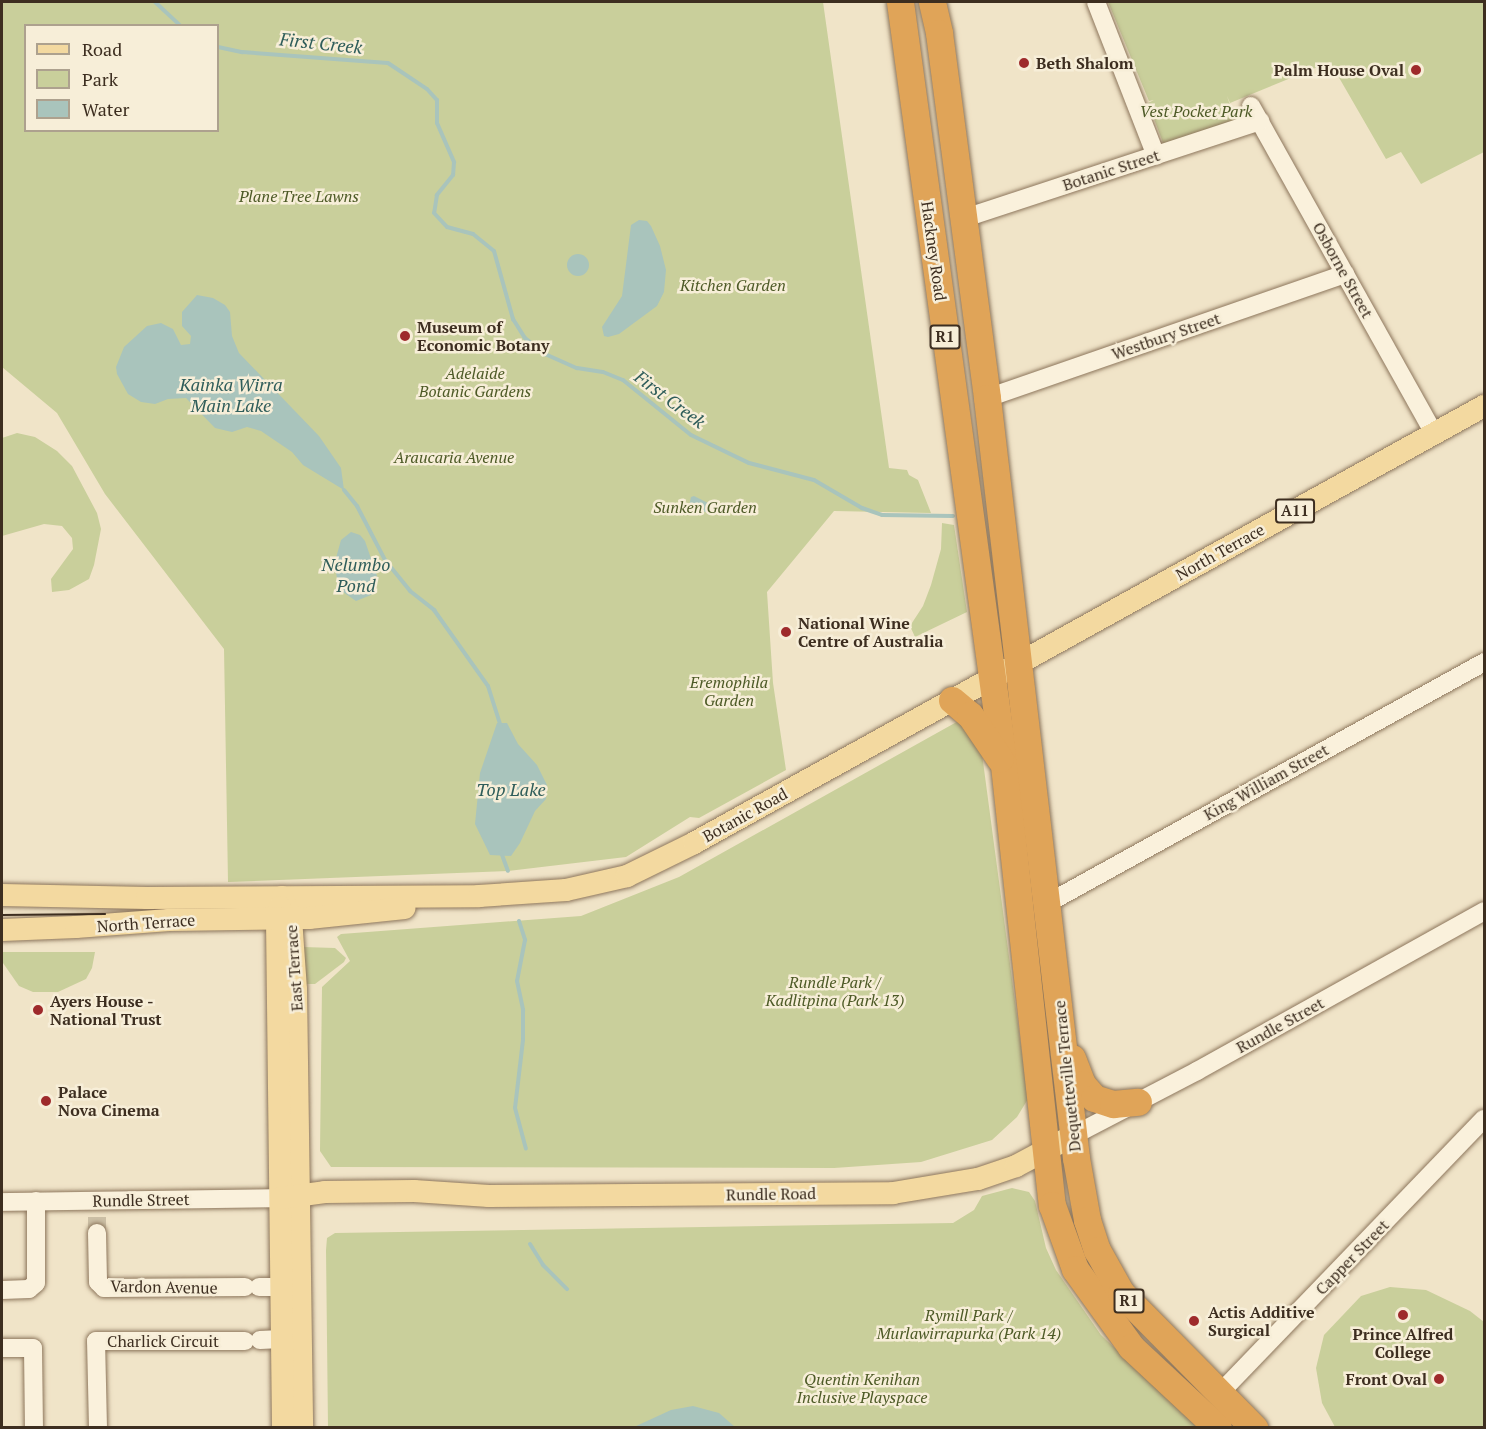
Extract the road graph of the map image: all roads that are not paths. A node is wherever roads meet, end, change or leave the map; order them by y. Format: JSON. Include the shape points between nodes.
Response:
{"nodes":[{"id":1,"x":900,"y":2,"type":"edge"},
{"id":2,"x":932,"y":2,"type":"edge"},
{"id":3,"x":1096,"y":2,"type":"edge"},
{"id":4,"x":1256,"y":113,"type":"joint"},
{"id":5,"x":1156,"y":156,"type":"junction"},
{"id":6,"x":962,"y":219,"type":"junction"},
{"id":7,"x":1345,"y":274,"type":"junction"},
{"id":8,"x":987,"y":398,"type":"junction"},
{"id":9,"x":1485,"y":406,"type":"edge"},
{"id":10,"x":990,"y":432,"type":"junction"},
{"id":11,"x":1434,"y":434,"type":"junction"},
{"id":12,"x":963,"y":462,"type":"junction"},
{"id":13,"x":1485,"y":662,"type":"edge"},
{"id":14,"x":1018,"y":664,"type":"junction"},
{"id":15,"x":992,"y":678,"type":"junction"},
{"id":16,"x":952,"y":700,"type":"junction"},
{"id":17,"x":1004,"y":765,"type":"junction"},
{"id":18,"x":2,"y":895,"type":"edge"},
{"id":19,"x":479,"y":896,"type":"junction"},
{"id":20,"x":282,"y":897,"type":"junction"},
{"id":21,"x":1048,"y":903,"type":"junction"},
{"id":22,"x":1020,"y":908,"type":"junction"},
{"id":23,"x":1485,"y":911,"type":"edge"},
{"id":24,"x":284,"y":919,"type":"junction"},
{"id":25,"x":2,"y":930,"type":"edge"},
{"id":26,"x":1062,"y":1032,"type":"junction"},
{"id":27,"x":1138,"y":1102,"type":"junction"},
{"id":28,"x":1485,"y":1119,"type":"edge"},
{"id":29,"x":1074,"y":1135,"type":"junction"},
{"id":30,"x":1046,"y":1150,"type":"junction"},
{"id":31,"x":294,"y":1199,"type":"junction"},
{"id":32,"x":36,"y":1201,"type":"junction"},
{"id":33,"x":2,"y":1202,"type":"edge"},
{"id":34,"x":97,"y":1217,"type":"junction"},
{"id":35,"x":291,"y":1285,"type":"junction"},
{"id":36,"x":2,"y":1290,"type":"edge"},
{"id":37,"x":272,"y":1339,"type":"junction"},
{"id":38,"x":2,"y":1348,"type":"edge"},
{"id":39,"x":1214,"y":1412,"type":"edge"},
{"id":40,"x":34,"y":1428,"type":"edge"},
{"id":41,"x":98,"y":1428,"type":"edge"},
{"id":42,"x":283,"y":1428,"type":"edge"},
{"id":43,"x":302,"y":1428,"type":"edge"},
{"id":44,"x":1254,"y":1428,"type":"edge"}],
"edges":[{"from":1,"to":12,"type":"highway","name":"Hackney Road","number":"R1"},
{"from":2,"to":6,"type":"highway","name":"Hackney Road","number":"R1"},
{"from":3,"to":5,"type":"street"},
{"from":4,"to":5,"type":"street","name":"Botanic Street"},
{"from":4,"to":7,"type":"street","name":"Osborne Street"},
{"from":5,"to":6,"type":"street","name":"Botanic Street"},
{"from":6,"to":8,"type":"highway","name":"Hackney Road","number":"R1"},
{"from":7,"to":8,"type":"street","name":"Westbury Street"},
{"from":7,"to":11,"type":"street","name":"Osborne Street"},
{"from":8,"to":10,"type":"highway","name":"Hackney Road","number":"R1"},
{"from":9,"to":11,"type":"main road","name":"North Terrace","number":"A11"},
{"from":10,"to":12,"type":"highway"},
{"from":10,"to":14,"type":"highway","name":"Hackney Road","number":"R1"},
{"from":11,"to":14,"type":"main road","name":"North Terrace","number":"A11"},
{"from":12,"to":15,"type":"highway","name":"Hackney Road","number":"R1"},
{"from":13,"to":21,"type":"street","name":"King William Street"},
{"from":14,"to":15,"type":"main road","number":"A11"},
{"from":14,"to":21,"type":"highway","name":"Dequetteville Terrace","number":"R1"},
{"from":15,"to":16,"type":"main road","name":"Botanic Road"},
{"from":15,"to":17,"type":"highway","name":"Dequetteville Terrace","number":"R1"},
{"from":16,"to":17,"type":"highway","via":[[970,715]]},
{"from":16,"to":19,"type":"main road","name":"Botanic Road","via":[[627,876],[566,890]]},
{"from":17,"to":22,"type":"highway","name":"Dequetteville Terrace","number":"R1"},
{"from":18,"to":20,"type":"main road","name":"North Terrace"},
{"from":19,"to":20,"type":"main road","name":"Botanic Road"},
{"from":19,"to":24,"type":"main road","name":"Botanic Road","via":[[396,910]]},
{"from":20,"to":24,"type":"main road","name":"East Terrace"},
{"from":21,"to":22,"type":"highway"},
{"from":21,"to":26,"type":"highway","name":"Dequetteville Terrace","number":"R1"},
{"from":22,"to":30,"type":"highway","name":"Dequetteville Terrace","number":"R1"},
{"from":23,"to":27,"type":"street","name":"Rundle Street"},
{"from":24,"to":25,"type":"main road","name":"North Terrace","via":[[169,920]]},
{"from":24,"to":31,"type":"main road","name":"East Terrace"},
{"from":26,"to":27,"type":"highway","via":[[1082,1084],[1094,1098],[1113,1104]]},
{"from":26,"to":29,"type":"highway","name":"Dequetteville Terrace","number":"R1"},
{"from":27,"to":29,"type":"street","name":"Rundle Street"},
{"from":28,"to":39,"type":"street","name":"Capper Street"},
{"from":29,"to":30,"type":"main road","name":"Rundle Road"},
{"from":29,"to":39,"type":"highway","name":"Dequetteville Terrace","number":"R1","via":[[1087,1220],[1096,1250],[1121,1293]]},
{"from":30,"to":31,"type":"main road","name":"Rundle Road","via":[[978,1179],[893,1193],[489,1196],[414,1191]]},
{"from":30,"to":39,"type":"highway","name":"Dequetteville Terrace","number":"R1","via":[[1052,1205],[1075,1269],[1131,1347]]},
{"from":31,"to":34,"type":"street","name":"Rundle Street"},
{"from":31,"to":35,"type":"main road","name":"East Terrace"},
{"from":32,"to":33,"type":"street","name":"Rundle Street"},
{"from":32,"to":34,"type":"street","name":"Rundle Street"},
{"from":32,"to":36,"type":"street","via":[[36,1282],[29,1289]]},
{"from":34,"to":35,"type":"street","name":"Vardon Avenue","via":[[98,1282],[104,1288]]},
{"from":35,"to":37,"type":"main road","name":"East Terrace"},
{"from":37,"to":41,"type":"street","name":"Charlick Circuit","via":[[96,1341]]},
{"from":37,"to":42,"type":"main road","name":"East Terrace"},
{"from":37,"to":43,"type":"main road","name":"East Terrace"},
{"from":38,"to":40,"type":"street","via":[[33,1348]]},
{"from":39,"to":44,"type":"highway","name":"Dequetteville Terrace","number":"R1"}]}
